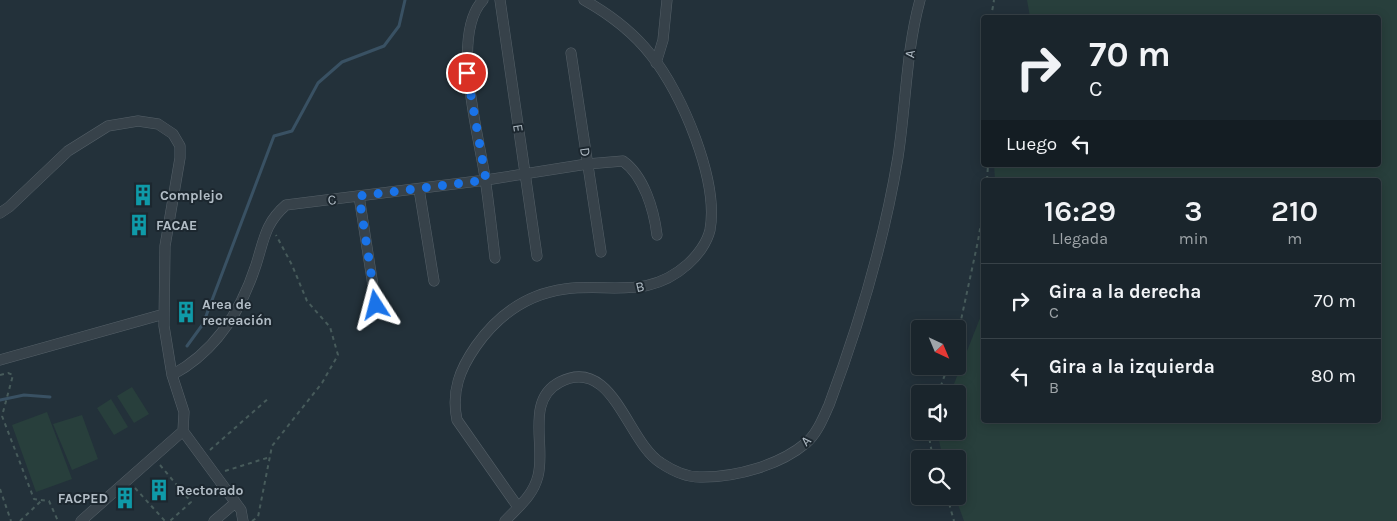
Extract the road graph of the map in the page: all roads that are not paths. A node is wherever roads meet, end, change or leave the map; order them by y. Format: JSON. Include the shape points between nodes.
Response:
{"nodes":[{"id":1,"x":484,"y":0,"type":"edge"},
{"id":2,"x":500,"y":0,"type":"edge"},
{"id":3,"x":584,"y":0,"type":"edge"},
{"id":4,"x":667,"y":0,"type":"edge"},
{"id":5,"x":920,"y":0,"type":"edge"},
{"id":6,"x":571,"y":53,"type":"dead end"},
{"id":7,"x":656,"y":63,"type":"junction"},
{"id":8,"x":587,"y":164,"type":"junction"},
{"id":9,"x":525,"y":174,"type":"junction"},
{"id":10,"x":486,"y":180,"type":"junction"},
{"id":11,"x":419,"y":189,"type":"junction"},
{"id":12,"x":359,"y":196,"type":"junction"},
{"id":13,"x":0,"y":213,"type":"edge"},
{"id":14,"x":657,"y":235,"type":"dead end"},
{"id":15,"x":601,"y":252,"type":"dead end"},
{"id":16,"x":538,"y":256,"type":"dead end"},
{"id":17,"x":495,"y":258,"type":"dead end"},
{"id":18,"x":434,"y":282,"type":"dead end"},
{"id":19,"x":376,"y":305,"type":"dead end"},
{"id":20,"x":164,"y":314,"type":"junction"},
{"id":21,"x":0,"y":360,"type":"edge"},
{"id":22,"x":172,"y":375,"type":"junction"},
{"id":23,"x":183,"y":431,"type":"junction"},
{"id":24,"x":235,"y":503,"type":"junction"},
{"id":25,"x":518,"y":507,"type":"junction"},
{"id":26,"x":86,"y":519,"type":"edge"},
{"id":27,"x":214,"y":521,"type":"edge"},
{"id":28,"x":243,"y":521,"type":"edge"},
{"id":29,"x":505,"y":521,"type":"edge"}],
"edges":[{"from":1,"to":10,"type":"street","via":[[476,7],[470,22],[467,73]]},
{"from":2,"to":9,"type":"street","name":"E"},
{"from":3,"to":7,"type":"street","name":"B","via":[[625,27]]},
{"from":4,"to":7,"type":"street","via":[[663,40]]},
{"from":5,"to":25,"type":"street","name":"A","via":[[898,157],[874,271],[829,405],[821,424],[807,442],[786,458],[753,468],[702,478],[678,473],[659,462],[648,450],[610,394],[589,378],[574,377],[559,382],[546,393],[540,410],[538,475],[532,491]]},
{"from":6,"to":8,"type":"street","name":"D"},
{"from":7,"to":25,"type":"street","name":"B","via":[[685,110],[698,141],[711,204],[710,231],[700,251],[687,265],[653,284],[631,289],[566,289],[541,294],[511,308],[483,336],[467,358],[456,382],[454,406],[457,420]]},
{"from":8,"to":9,"type":"street","name":"C"},
{"from":8,"to":14,"type":"street","name":"C","via":[[623,161],[630,168],[653,205]]},
{"from":8,"to":15,"type":"street","name":"D"},
{"from":9,"to":10,"type":"street","name":"C"},
{"from":9,"to":16,"type":"street","name":"E"},
{"from":10,"to":11,"type":"street","name":"C"},
{"from":10,"to":17,"type":"street"},
{"from":11,"to":12,"type":"street","name":"C"},
{"from":11,"to":18,"type":"street"},
{"from":12,"to":19,"type":"street"},
{"from":12,"to":22,"type":"street","name":"C","via":[[286,205],[268,223],[256,267],[230,322],[215,342]]},
{"from":13,"to":20,"type":"street","via":[[68,152],[108,126],[138,121],[158,124],[172,134],[180,146],[165,246]]},
{"from":20,"to":21,"type":"street"},
{"from":20,"to":22,"type":"street"},
{"from":22,"to":23,"type":"street","via":[[184,412]]},
{"from":23,"to":24,"type":"street"},
{"from":23,"to":26,"type":"street"},
{"from":24,"to":27,"type":"street"},
{"from":24,"to":28,"type":"street","via":[[241,510]]},
{"from":25,"to":29,"type":"street","name":"A"}]}
